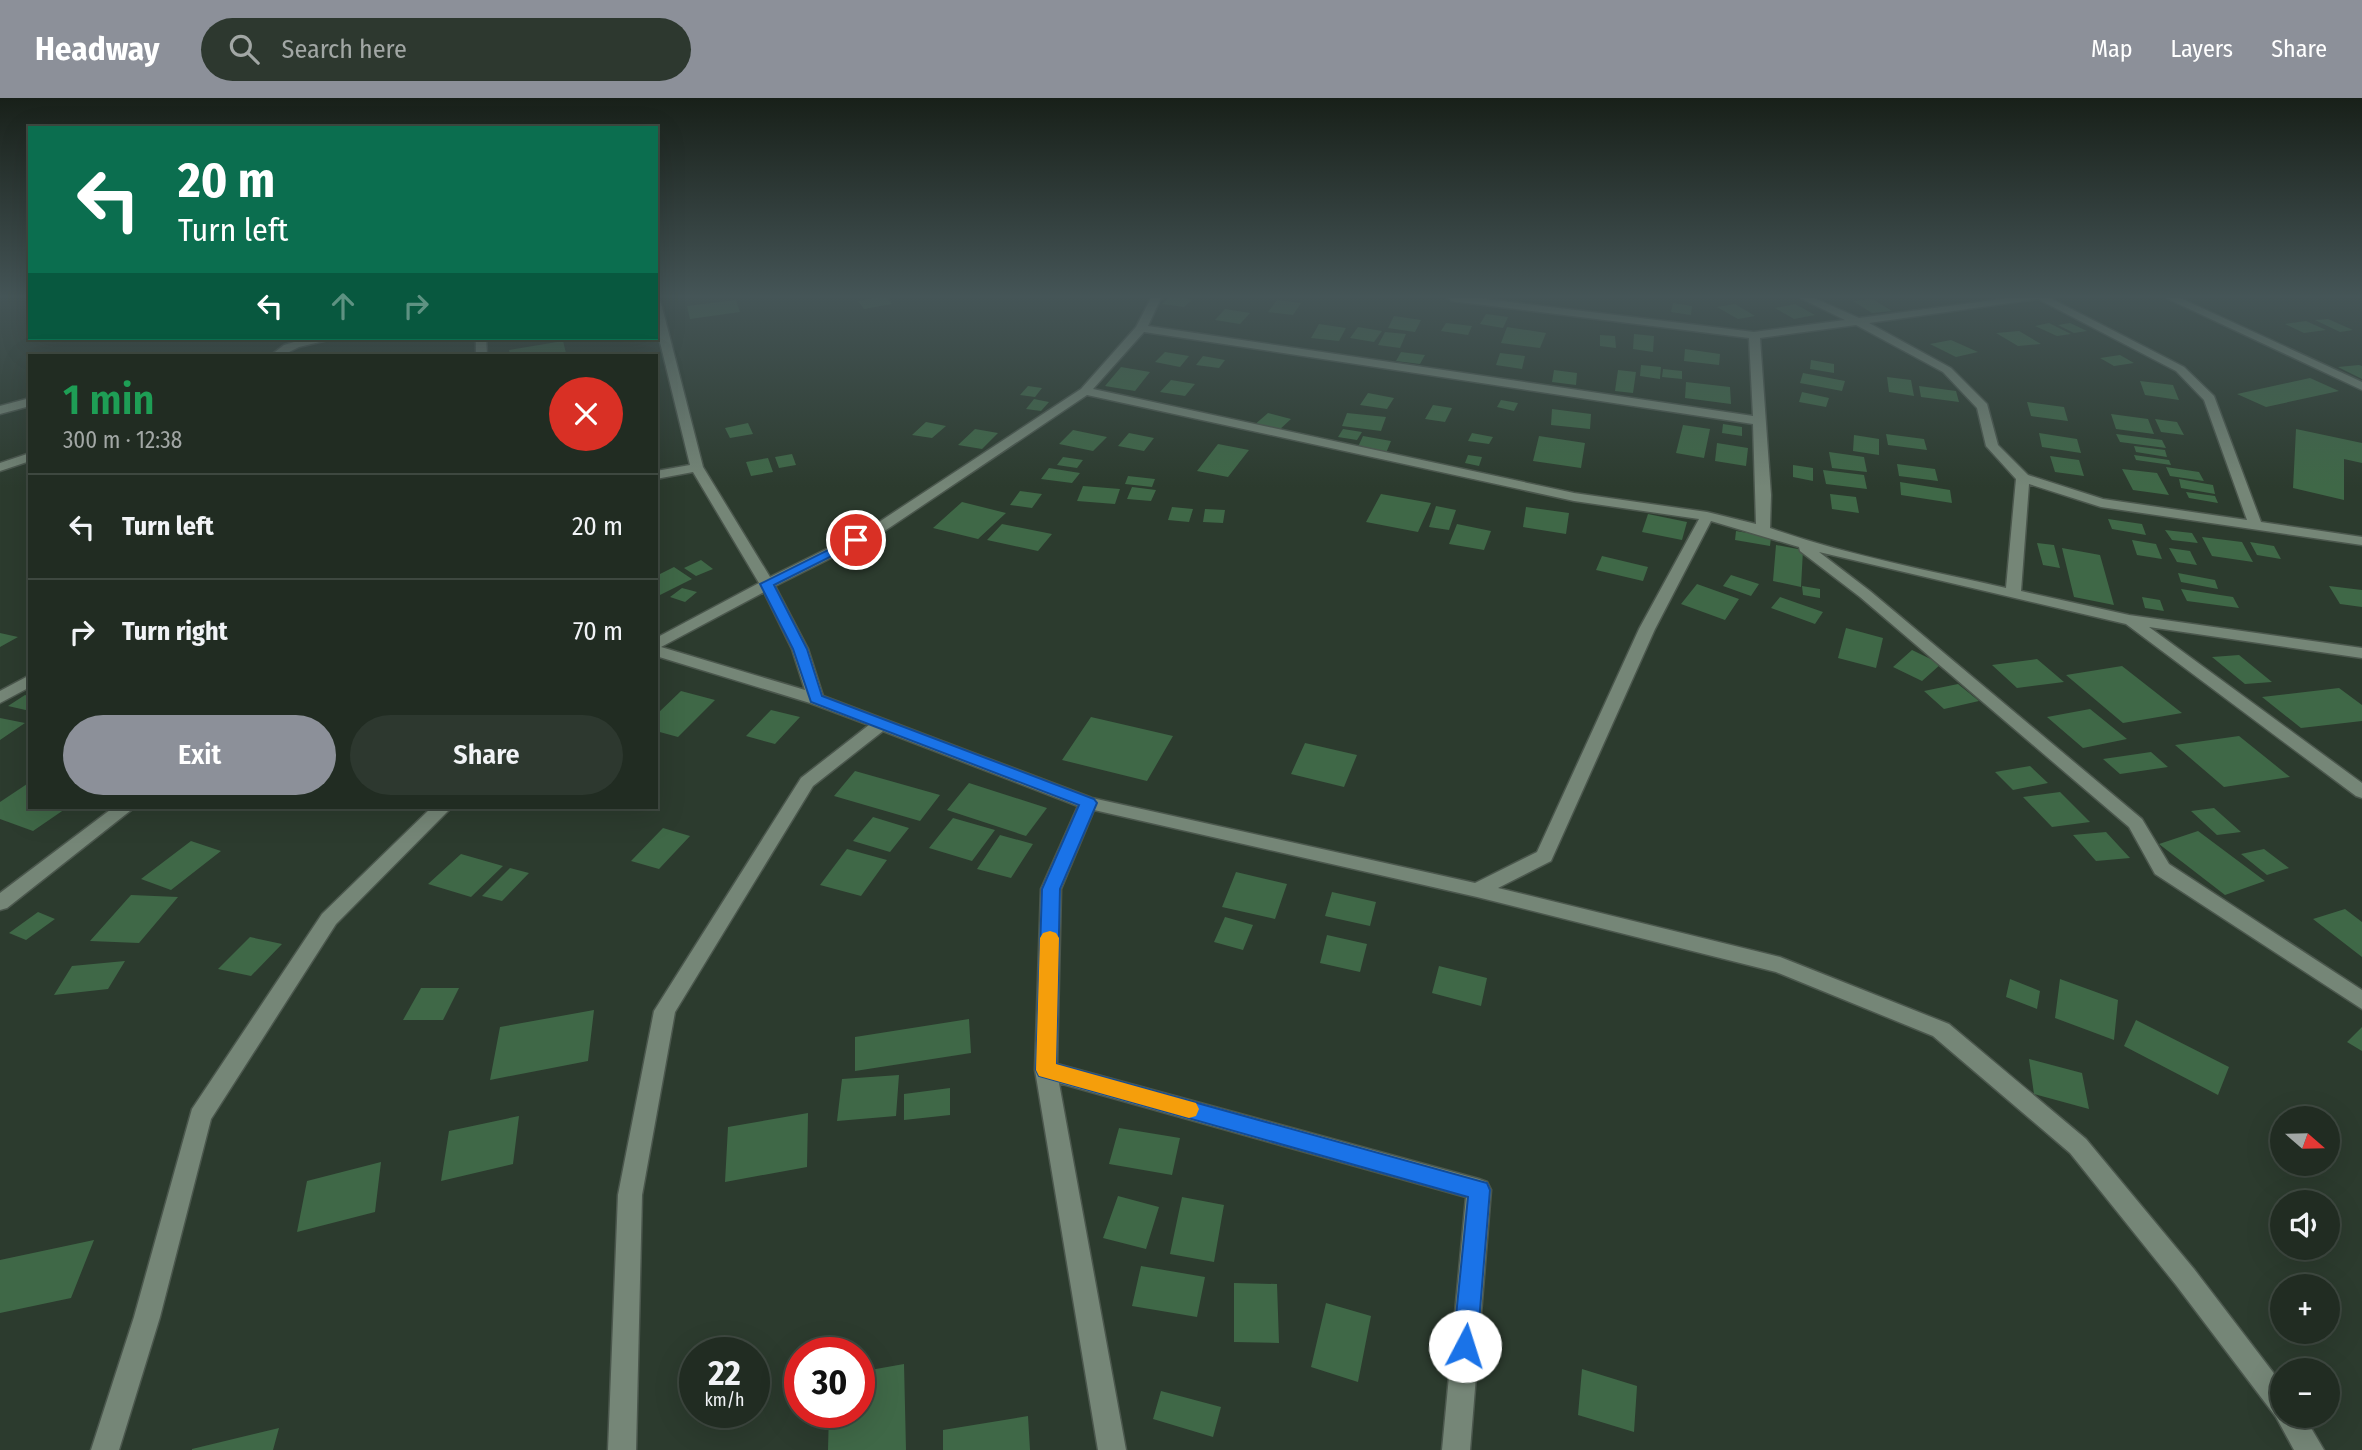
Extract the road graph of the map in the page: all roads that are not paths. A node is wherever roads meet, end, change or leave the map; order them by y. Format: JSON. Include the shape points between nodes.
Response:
{"nodes":[{"id":1,"x":671,"y":361,"type":"edge"},
{"id":2,"x":1112,"y":361,"type":"edge"},
{"id":3,"x":1361,"y":361,"type":"edge"},
{"id":4,"x":1756,"y":361,"type":"edge"},
{"id":5,"x":1931,"y":361,"type":"edge"},
{"id":6,"x":2165,"y":361,"type":"edge"},
{"id":7,"x":2308,"y":361,"type":"edge"},
{"id":8,"x":2362,"y":386,"type":"edge"},
{"id":9,"x":1085,"y":391,"type":"junction"},
{"id":10,"x":28,"y":403,"type":"edge"},
{"id":11,"x":0,"y":410,"type":"edge"},
{"id":12,"x":1760,"y":421,"type":"junction"},
{"id":13,"x":28,"y":458,"type":"edge"},
{"id":14,"x":0,"y":467,"type":"edge"},
{"id":15,"x":697,"y":467,"type":"junction"},
{"id":16,"x":658,"y":475,"type":"edge"},
{"id":17,"x":2023,"y":478,"type":"junction"},
{"id":18,"x":1707,"y":516,"type":"junction"},
{"id":19,"x":2255,"y":524,"type":"junction"},
{"id":20,"x":1763,"y":530,"type":"junction"},
{"id":21,"x":2362,"y":541,"type":"edge"},
{"id":22,"x":1797,"y":542,"type":"junction"},
{"id":23,"x":767,"y":584,"type":"junction"},
{"id":24,"x":2012,"y":593,"type":"junction"},
{"id":25,"x":2129,"y":620,"type":"junction"},
{"id":26,"x":658,"y":643,"type":"edge"},
{"id":27,"x":658,"y":652,"type":"edge"},
{"id":28,"x":2362,"y":653,"type":"edge"},
{"id":29,"x":28,"y":681,"type":"edge"},
{"id":30,"x":0,"y":698,"type":"edge"},
{"id":31,"x":816,"y":699,"type":"junction"},
{"id":32,"x":881,"y":724,"type":"junction"},
{"id":33,"x":2362,"y":792,"type":"edge"},
{"id":34,"x":1088,"y":803,"type":"junction"},
{"id":35,"x":123,"y":809,"type":"edge"},
{"id":36,"x":441,"y":809,"type":"edge"},
{"id":37,"x":1476,"y":890,"type":"junction"},
{"id":38,"x":0,"y":903,"type":"edge"},
{"id":39,"x":2362,"y":1001,"type":"edge"},
{"id":40,"x":1046,"y":1070,"type":"junction"},
{"id":41,"x":2270,"y":1390,"type":"edge"},
{"id":42,"x":2296,"y":1428,"type":"edge"},
{"id":43,"x":105,"y":1450,"type":"edge"},
{"id":44,"x":622,"y":1450,"type":"edge"},
{"id":45,"x":1112,"y":1450,"type":"edge"},
{"id":46,"x":1456,"y":1450,"type":"edge"},
{"id":47,"x":2310,"y":1450,"type":"edge"}],
"edges":[{"from":1,"to":15,"type":"street"},
{"from":2,"to":9,"type":"street"},
{"from":3,"to":12,"type":"street"},
{"from":4,"to":12,"type":"street"},
{"from":5,"to":17,"type":"street","via":[[1947,370],[1983,407],[1992,446]]},
{"from":6,"to":19,"type":"street","via":[[2180,369],[2210,399]]},
{"from":7,"to":8,"type":"street"},
{"from":9,"to":18,"type":"street","via":[[1574,497]]},
{"from":9,"to":23,"type":"street","via":[[878,529]]},
{"from":10,"to":11,"type":"street"},
{"from":12,"to":20,"type":"street"},
{"from":13,"to":14,"type":"street"},
{"from":15,"to":16,"type":"street"},
{"from":15,"to":23,"type":"street"},
{"from":17,"to":19,"type":"street","via":[[2101,503]]},
{"from":17,"to":24,"type":"street"},
{"from":18,"to":20,"type":"street"},
{"from":18,"to":37,"type":"street","via":[[1647,629],[1544,856]]},
{"from":19,"to":21,"type":"street"},
{"from":20,"to":22,"type":"street"},
{"from":22,"to":24,"type":"street"},
{"from":22,"to":39,"type":"street","via":[[1866,594],[2136,823],[2162,869]]},
{"from":23,"to":26,"type":"street"},
{"from":23,"to":31,"type":"street","via":[[800,649]]},
{"from":24,"to":25,"type":"street"},
{"from":25,"to":28,"type":"street"},
{"from":25,"to":33,"type":"street"},
{"from":27,"to":31,"type":"street"},
{"from":29,"to":30,"type":"street"},
{"from":31,"to":32,"type":"street"},
{"from":32,"to":34,"type":"street"},
{"from":32,"to":44,"type":"street","via":[[807,782],[665,1010],[630,1195]]},
{"from":34,"to":37,"type":"street"},
{"from":34,"to":40,"type":"street","via":[[1051,889]]},
{"from":35,"to":38,"type":"street"},
{"from":36,"to":43,"type":"street","via":[[329,919],[200,1116],[147,1317]]},
{"from":37,"to":41,"type":"street","via":[[1780,965],[1941,1030],[2078,1146]]},
{"from":40,"to":45,"type":"street"},
{"from":40,"to":46,"type":"street","via":[[1479,1190]]},
{"from":42,"to":47,"type":"street"}]}
